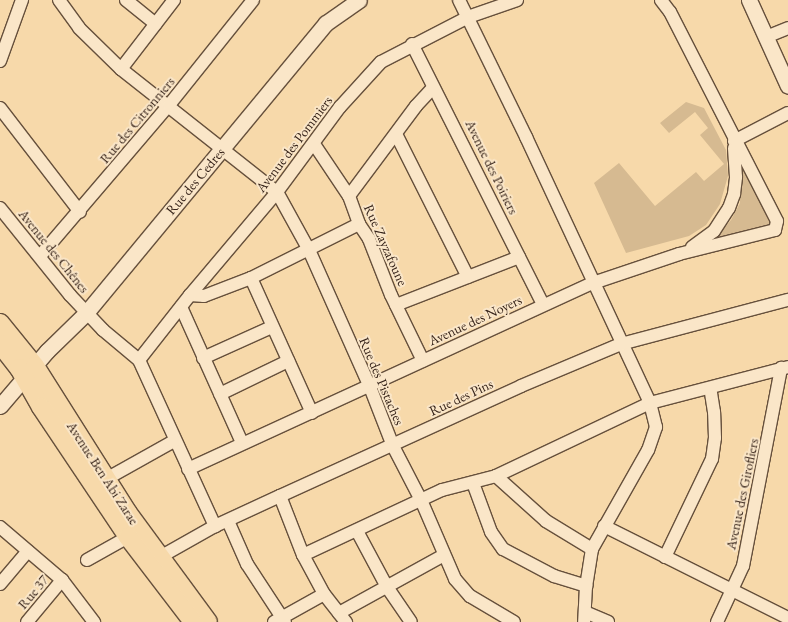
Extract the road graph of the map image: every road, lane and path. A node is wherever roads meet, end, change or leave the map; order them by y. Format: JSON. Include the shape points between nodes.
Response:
{"nodes":[{"id":1,"x":22,"y":0,"type":"edge"},
{"id":2,"x":59,"y":0,"type":"edge"},
{"id":3,"x":126,"y":0,"type":"edge"},
{"id":4,"x":174,"y":0,"type":"edge"},
{"id":5,"x":253,"y":0,"type":"edge"},
{"id":6,"x":359,"y":0,"type":"edge"},
{"id":7,"x":459,"y":0,"type":"edge"},
{"id":8,"x":517,"y":0,"type":"edge"},
{"id":9,"x":661,"y":0,"type":"edge"},
{"id":10,"x":750,"y":0,"type":"edge"},
{"id":11,"x":468,"y":17,"type":"junction"},
{"id":12,"x":156,"y":24,"type":"junction"},
{"id":13,"x":788,"y":28,"type":"edge"},
{"id":14,"x":766,"y":37,"type":"junction"},
{"id":15,"x":412,"y":44,"type":"junction"},
{"id":16,"x":1,"y":54,"type":"edge"},
{"id":17,"x":121,"y":69,"type":"junction"},
{"id":18,"x":788,"y":86,"type":"edge"},
{"id":19,"x":433,"y":88,"type":"junction"},
{"id":20,"x":169,"y":105,"type":"junction"},
{"id":21,"x":0,"y":108,"type":"edge"},
{"id":22,"x":788,"y":113,"type":"edge"},
{"id":23,"x":396,"y":134,"type":"junction"},
{"id":24,"x":734,"y":141,"type":"junction"},
{"id":25,"x":314,"y":144,"type":"junction"},
{"id":26,"x":224,"y":148,"type":"junction"},
{"id":27,"x":277,"y":192,"type":"junction"},
{"id":28,"x":349,"y":196,"type":"junction"},
{"id":29,"x":0,"y":208,"type":"edge"},
{"id":30,"x":80,"y":212,"type":"junction"},
{"id":31,"x":359,"y":224,"type":"junction"},
{"id":32,"x":308,"y":250,"type":"junction"},
{"id":33,"x":679,"y":254,"type":"junction"},
{"id":34,"x":40,"y":256,"type":"junction"},
{"id":35,"x":520,"y":257,"type":"junction"},
{"id":36,"x":468,"y":277,"type":"junction"},
{"id":37,"x":251,"y":278,"type":"junction"},
{"id":38,"x":593,"y":283,"type":"junction"},
{"id":39,"x":190,"y":295,"type":"junction"},
{"id":40,"x":788,"y":300,"type":"edge"},
{"id":41,"x":396,"y":305,"type":"junction"},
{"id":42,"x":543,"y":305,"type":"junction"},
{"id":43,"x":181,"y":307,"type":"junction"},
{"id":44,"x":86,"y":313,"type":"junction"},
{"id":45,"x":0,"y":323,"type":"edge"},
{"id":46,"x":272,"y":327,"type":"junction"},
{"id":47,"x":0,"y":344,"type":"edge"},
{"id":48,"x":621,"y":344,"type":"junction"},
{"id":49,"x":203,"y":358,"type":"junction"},
{"id":50,"x":139,"y":360,"type":"junction"},
{"id":51,"x":288,"y":361,"type":"junction"},
{"id":52,"x":423,"y":361,"type":"junction"},
{"id":53,"x":785,"y":368,"type":"edge"},
{"id":54,"x":30,"y":372,"type":"junction"},
{"id":55,"x":370,"y":387,"type":"junction"},
{"id":56,"x":710,"y":388,"type":"junction"},
{"id":57,"x":220,"y":394,"type":"junction"},
{"id":58,"x":650,"y":403,"type":"junction"},
{"id":59,"x":0,"y":406,"type":"edge"},
{"id":60,"x":312,"y":413,"type":"junction"},
{"id":61,"x":174,"y":441,"type":"junction"},
{"id":62,"x":242,"y":443,"type":"junction"},
{"id":63,"x":393,"y":446,"type":"junction"},
{"id":64,"x":188,"y":468,"type":"junction"},
{"id":65,"x":496,"y":476,"type":"junction"},
{"id":66,"x":106,"y":479,"type":"junction"},
{"id":67,"x":473,"y":483,"type":"junction"},
{"id":68,"x":280,"y":496,"type":"junction"},
{"id":69,"x":421,"y":500,"type":"junction"},
{"id":70,"x":228,"y":521,"type":"junction"},
{"id":71,"x":215,"y":526,"type":"junction"},
{"id":72,"x":604,"y":526,"type":"junction"},
{"id":73,"x":0,"y":527,"type":"edge"},
{"id":74,"x":356,"y":532,"type":"junction"},
{"id":75,"x":128,"y":537,"type":"junction"},
{"id":76,"x":592,"y":549,"type":"junction"},
{"id":77,"x":28,"y":551,"type":"junction"},
{"id":78,"x":303,"y":555,"type":"junction"},
{"id":79,"x":444,"y":555,"type":"junction"},
{"id":80,"x":160,"y":557,"type":"junction"},
{"id":81,"x":665,"y":557,"type":"junction"},
{"id":82,"x":87,"y":560,"type":"dead end"},
{"id":83,"x":62,"y":580,"type":"junction"},
{"id":84,"x":0,"y":584,"type":"edge"},
{"id":85,"x":586,"y":586,"type":"junction"},
{"id":86,"x":387,"y":587,"type":"junction"},
{"id":87,"x":733,"y":591,"type":"junction"},
{"id":88,"x":324,"y":594,"type":"junction"},
{"id":89,"x":584,"y":617,"type":"edge"},
{"id":90,"x":343,"y":618,"type":"edge"},
{"id":91,"x":788,"y":618,"type":"edge"},
{"id":92,"x":280,"y":620,"type":"edge"},
{"id":93,"x":512,"y":621,"type":"edge"},
{"id":94,"x":27,"y":622,"type":"edge"},
{"id":95,"x":94,"y":622,"type":"edge"},
{"id":96,"x":193,"y":622,"type":"edge"},
{"id":97,"x":208,"y":622,"type":"edge"},
{"id":98,"x":411,"y":622,"type":"edge"},
{"id":99,"x":608,"y":622,"type":"edge"},
{"id":100,"x":717,"y":622,"type":"edge"}],
"edges":[{"from":1,"to":16,"type":"street"},
{"from":2,"to":17,"type":"street","name":"Rue des Pistaches","via":[[79,28]]},
{"from":3,"to":12,"type":"street"},
{"from":4,"to":12,"type":"street"},
{"from":5,"to":20,"type":"street","name":"Rue des Citronniers"},
{"from":6,"to":26,"type":"street","name":"Rue des Cedres","via":[[326,23]]},
{"from":7,"to":11,"type":"street"},
{"from":8,"to":11,"type":"street","name":"Avenue des Pommiers"},
{"from":9,"to":24,"type":"street"},
{"from":10,"to":14,"type":"street"},
{"from":11,"to":15,"type":"street","name":"Avenue des Pommiers"},
{"from":11,"to":38,"type":"street"},
{"from":12,"to":17,"type":"street"},
{"from":13,"to":14,"type":"street"},
{"from":14,"to":18,"type":"street"},
{"from":15,"to":19,"type":"street","name":"Avenue des Poiriers"},
{"from":15,"to":25,"type":"street","name":"Avenue des Pommiers","via":[[381,62],[340,107]]},
{"from":17,"to":20,"type":"street","name":"Rue des Pistaches"},
{"from":19,"to":23,"type":"street"},
{"from":19,"to":35,"type":"street","name":"Avenue des Poiriers"},
{"from":20,"to":26,"type":"street","name":"Rue des Pistaches"},
{"from":20,"to":30,"type":"street","name":"Rue des Citronniers"},
{"from":21,"to":30,"type":"street"},
{"from":22,"to":24,"type":"street"},
{"from":23,"to":28,"type":"street"},
{"from":23,"to":36,"type":"street"},
{"from":24,"to":33,"type":"street","via":[[736,178],[729,208],[706,240]]},
{"from":24,"to":33,"type":"street","name":"Avenue des Noyers","via":[[777,221],[777,228],[771,233]]},
{"from":25,"to":27,"type":"street","name":"Avenue des Pommiers"},
{"from":25,"to":28,"type":"street","name":"Rue Zayzafoune"},
{"from":26,"to":27,"type":"street","name":"Rue des Pistaches"},
{"from":26,"to":44,"type":"street","name":"Rue des Cedres"},
{"from":27,"to":32,"type":"street","name":"Rue des Pistaches"},
{"from":27,"to":39,"type":"street","name":"Avenue des Pommiers"},
{"from":28,"to":31,"type":"street","name":"Rue Zayzafoune"},
{"from":29,"to":34,"type":"street","name":"Avenue des Chênes"},
{"from":30,"to":34,"type":"street","name":"Rue des Citronniers"},
{"from":31,"to":32,"type":"street"},
{"from":31,"to":41,"type":"street","name":"Rue Zayzafoune","via":[[369,239]]},
{"from":32,"to":37,"type":"street"},
{"from":32,"to":55,"type":"street","name":"Rue des Pistaches"},
{"from":33,"to":38,"type":"street","name":"Avenue des Noyers"},
{"from":34,"to":44,"type":"street","name":"Avenue des Chênes"},
{"from":35,"to":36,"type":"street"},
{"from":35,"to":42,"type":"street","name":"Avenue des Poiriers"},
{"from":36,"to":41,"type":"street"},
{"from":37,"to":39,"type":"street","via":[[204,296]]},
{"from":37,"to":46,"type":"street"},
{"from":38,"to":42,"type":"street","name":"Avenue des Noyers"},
{"from":38,"to":48,"type":"street"},
{"from":39,"to":43,"type":"street","name":"Avenue des Pommiers"},
{"from":40,"to":48,"type":"street","name":"Rue des Pins"},
{"from":41,"to":52,"type":"street","name":"Rue Zayzafoune"},
{"from":42,"to":52,"type":"street","name":"Avenue des Noyers"},
{"from":43,"to":49,"type":"street"},
{"from":43,"to":50,"type":"street","name":"Avenue des Pommiers"},
{"from":44,"to":50,"type":"street","name":"Avenue des Chênes"},
{"from":44,"to":54,"type":"street","name":"Rue des Cedres"},
{"from":45,"to":54,"type":"main road","name":"Avenue Ben Abi Zarae"},
{"from":46,"to":49,"type":"street"},
{"from":46,"to":51,"type":"street"},
{"from":47,"to":54,"type":"main road","name":"Avenue Ben Abi Zarae"},
{"from":48,"to":58,"type":"street"},
{"from":48,"to":63,"type":"street","name":"Rue des Pins","via":[[521,386]]},
{"from":49,"to":57,"type":"street"},
{"from":50,"to":61,"type":"street"},
{"from":51,"to":57,"type":"street"},
{"from":51,"to":60,"type":"street"},
{"from":52,"to":55,"type":"street","name":"Avenue des Noyers"},
{"from":53,"to":56,"type":"street"},
{"from":53,"to":87,"type":"street","name":"Avenue des Girofliers","via":[[742,566]]},
{"from":54,"to":59,"type":"street","name":"Rue des Cedres"},
{"from":54,"to":66,"type":"main road","name":"Avenue Ben Abi Zarae"},
{"from":54,"to":75,"type":"main road","name":"Avenue Ben Abi Zarae","via":[[41,406]]},
{"from":55,"to":60,"type":"street","name":"Avenue des Noyers"},
{"from":55,"to":63,"type":"street","name":"Rue des Pistaches"},
{"from":56,"to":58,"type":"street"},
{"from":56,"to":81,"type":"street","via":[[715,432],[712,459]]},
{"from":57,"to":62,"type":"street"},
{"from":58,"to":65,"type":"street"},
{"from":58,"to":72,"type":"street","via":[[656,427],[653,439]]},
{"from":60,"to":62,"type":"street","name":"Avenue des Noyers"},
{"from":61,"to":64,"type":"street"},
{"from":61,"to":66,"type":"street"},
{"from":62,"to":64,"type":"street","name":"Avenue des Noyers"},
{"from":63,"to":68,"type":"street","name":"Rue des Pins"},
{"from":63,"to":69,"type":"street","name":"Rue des Pistaches"},
{"from":64,"to":71,"type":"street"},
{"from":65,"to":67,"type":"street"},
{"from":65,"to":76,"type":"street","via":[[546,521]]},
{"from":66,"to":80,"type":"main road","name":"Avenue Ben Abi Zarae"},
{"from":67,"to":69,"type":"street","via":[[442,490]]},
{"from":67,"to":85,"type":"street","via":[[491,532],[503,549],[554,576]]},
{"from":68,"to":70,"type":"street","name":"Rue des Pins"},
{"from":68,"to":78,"type":"street"},
{"from":69,"to":74,"type":"street"},
{"from":69,"to":79,"type":"street","name":"Rue des Pistaches"},
{"from":70,"to":71,"type":"street","name":"Rue des Pins"},
{"from":70,"to":92,"type":"street","via":[[247,564]]},
{"from":71,"to":80,"type":"street","name":"Rue des Pins"},
{"from":72,"to":76,"type":"street"},
{"from":72,"to":81,"type":"street"},
{"from":73,"to":77,"type":"street"},
{"from":74,"to":78,"type":"street"},
{"from":74,"to":86,"type":"street"},
{"from":75,"to":82,"type":"street"},
{"from":75,"to":96,"type":"main road","name":"Avenue Ben Abi Zarae"},
{"from":76,"to":85,"type":"street"},
{"from":77,"to":83,"type":"street"},
{"from":77,"to":84,"type":"street"},
{"from":78,"to":88,"type":"street"},
{"from":79,"to":86,"type":"street"},
{"from":79,"to":93,"type":"street","name":"Rue des Pistaches","via":[[460,587]]},
{"from":80,"to":97,"type":"main road","name":"Avenue Ben Abi Zarae"},
{"from":81,"to":87,"type":"street"},
{"from":83,"to":94,"type":"street","name":"Rue 37"},
{"from":83,"to":95,"type":"street"},
{"from":85,"to":89,"type":"street"},
{"from":86,"to":90,"type":"street"},
{"from":86,"to":98,"type":"street"},
{"from":87,"to":91,"type":"street"},
{"from":87,"to":100,"type":"street","name":"Avenue des Girofliers"},
{"from":88,"to":90,"type":"street"},
{"from":88,"to":92,"type":"street"},
{"from":89,"to":99,"type":"street"}]}
